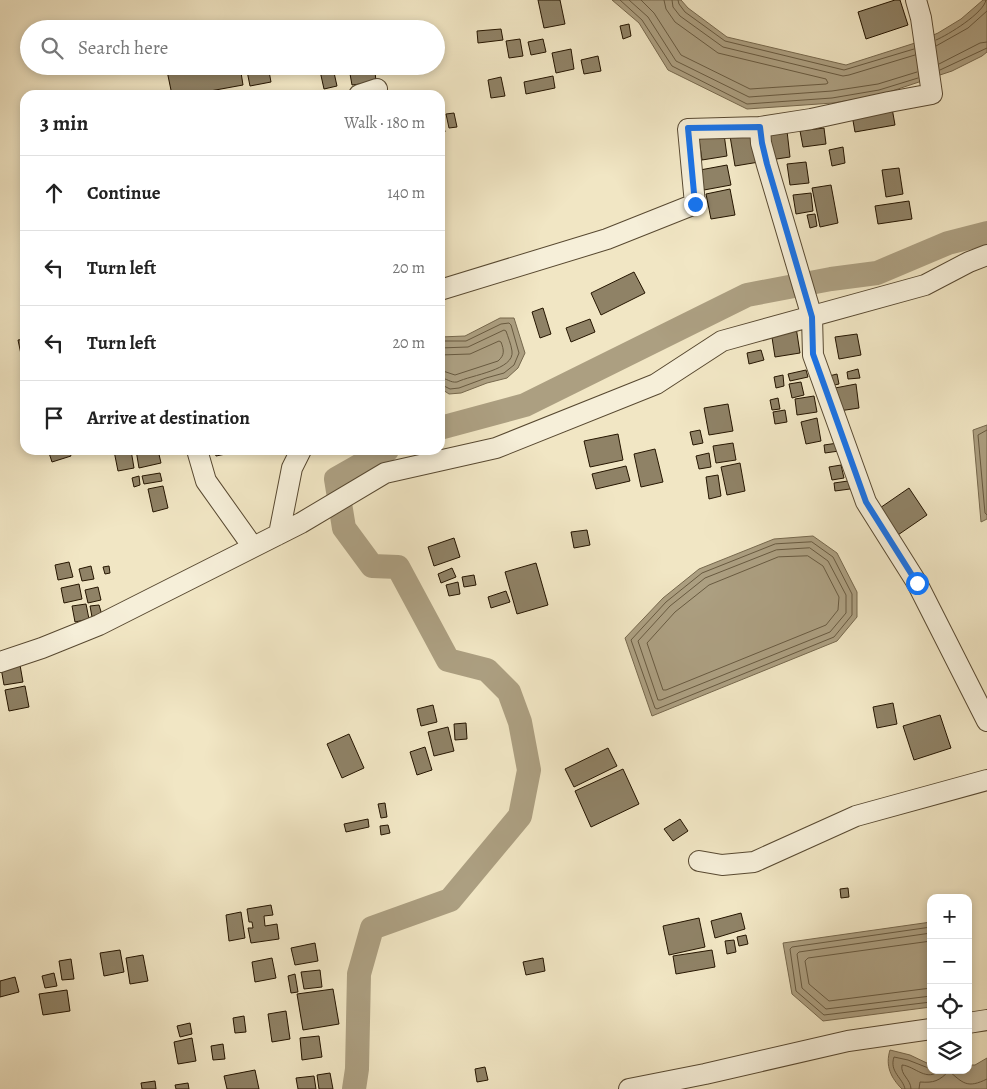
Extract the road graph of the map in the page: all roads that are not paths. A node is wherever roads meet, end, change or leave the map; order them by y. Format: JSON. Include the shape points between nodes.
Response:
{"nodes":[{"id":1,"x":918,"y":9,"type":"edge"},
{"id":2,"x":760,"y":127,"type":"junction"},
{"id":3,"x":987,"y":255,"type":"edge"},
{"id":4,"x":445,"y":288,"type":"edge"},
{"id":5,"x":812,"y":317,"type":"junction"},
{"id":6,"x":198,"y":455,"type":"edge"},
{"id":7,"x":298,"y":455,"type":"edge"},
{"id":8,"x":279,"y":534,"type":"junction"},
{"id":9,"x":252,"y":548,"type":"junction"},
{"id":10,"x":0,"y":662,"type":"edge"},
{"id":11,"x":987,"y":721,"type":"edge"},
{"id":12,"x":987,"y":780,"type":"edge"},
{"id":13,"x":699,"y":861,"type":"dead end"},
{"id":14,"x":987,"y":1020,"type":"edge"},
{"id":15,"x":972,"y":1022,"type":"edge"},
{"id":16,"x":927,"y":1030,"type":"edge"},
{"id":17,"x":629,"y":1089,"type":"edge"}],
"edges":[{"from":1,"to":2,"type":"street","via":[[932,94]]},
{"from":2,"to":4,"type":"street","via":[[688,128],[695,204],[608,239]]},
{"from":2,"to":5,"type":"street","via":[[763,150]]},
{"from":3,"to":5,"type":"street","via":[[925,285]]},
{"from":5,"to":8,"type":"street","via":[[722,341],[656,384],[496,448],[385,473]]},
{"from":5,"to":11,"type":"street","via":[[813,354],[866,502],[917,583]]},
{"from":6,"to":9,"type":"street","via":[[206,481]]},
{"from":7,"to":8,"type":"street","via":[[292,468]]},
{"from":8,"to":9,"type":"street"},
{"from":9,"to":10,"type":"street","via":[[99,625]]},
{"from":12,"to":13,"type":"street","via":[[856,816],[754,862],[722,865]]},
{"from":14,"to":15,"type":"street"},
{"from":16,"to":17,"type":"street","via":[[848,1041]]}]}
